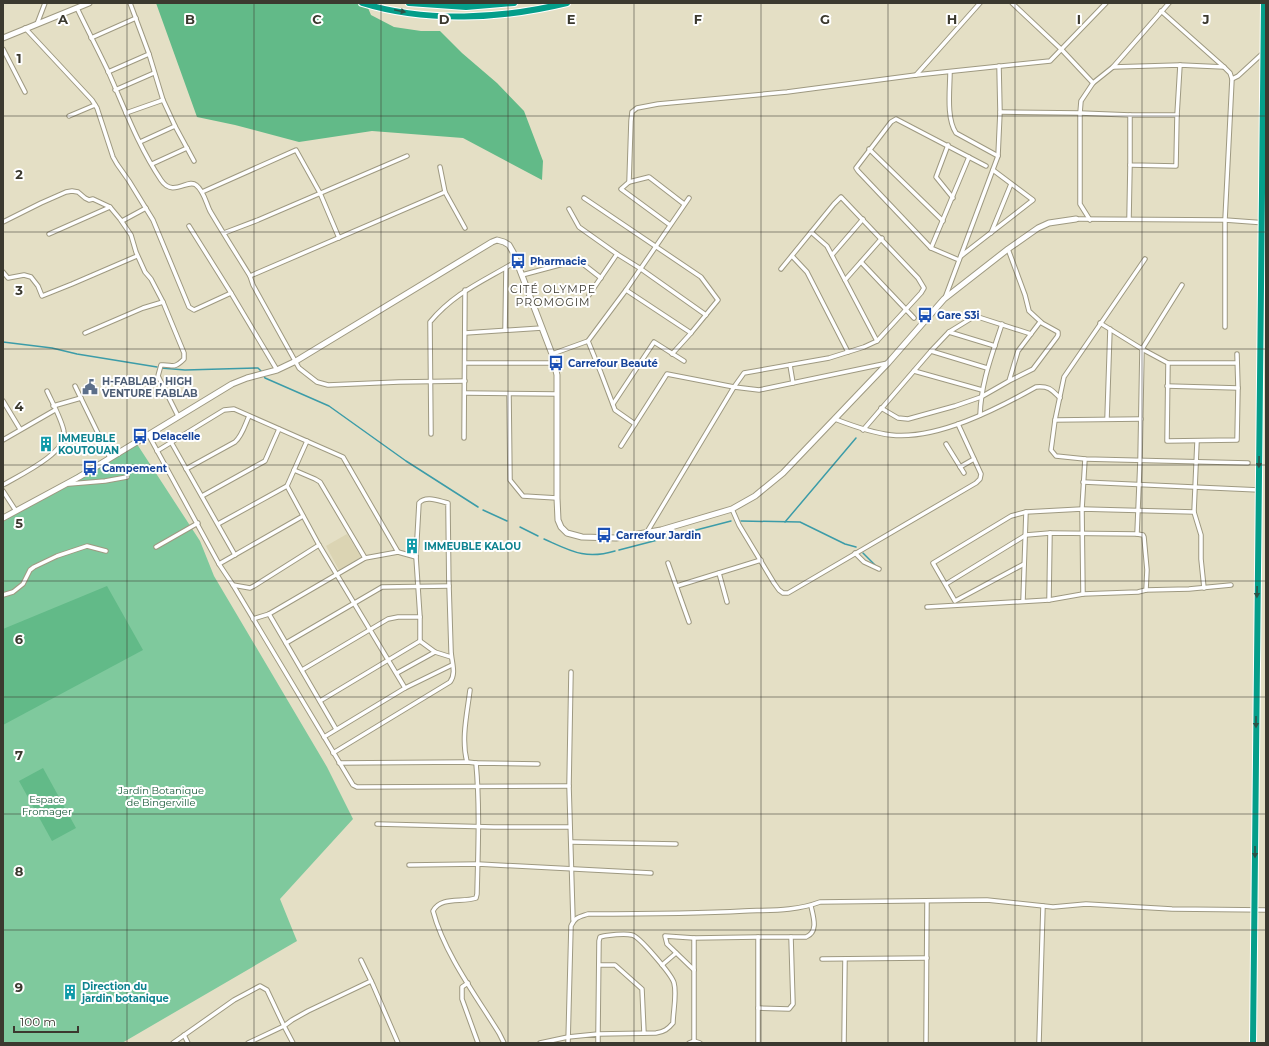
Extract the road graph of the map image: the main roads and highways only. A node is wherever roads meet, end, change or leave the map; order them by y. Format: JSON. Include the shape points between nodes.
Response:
{"nodes":[{"id":1,"x":362,"y":3,"type":"edge"},
{"id":2,"x":409,"y":3,"type":"edge"},
{"id":3,"x":514,"y":3,"type":"edge"},
{"id":4,"x":567,"y":3,"type":"edge"},
{"id":5,"x":1264,"y":3,"type":"edge"},
{"id":6,"x":1264,"y":223,"type":"edge"},
{"id":7,"x":1253,"y":1043,"type":"edge"}],
"edges":[{"from":1,"to":4,"type":"highway","one_way":true,"via":[[406,13],[466,16],[506,14]]},
{"from":2,"to":3,"type":"highway","via":[[466,7]]},
{"from":5,"to":6,"type":"highway"},
{"from":6,"to":7,"type":"highway","one_way":true}]}
